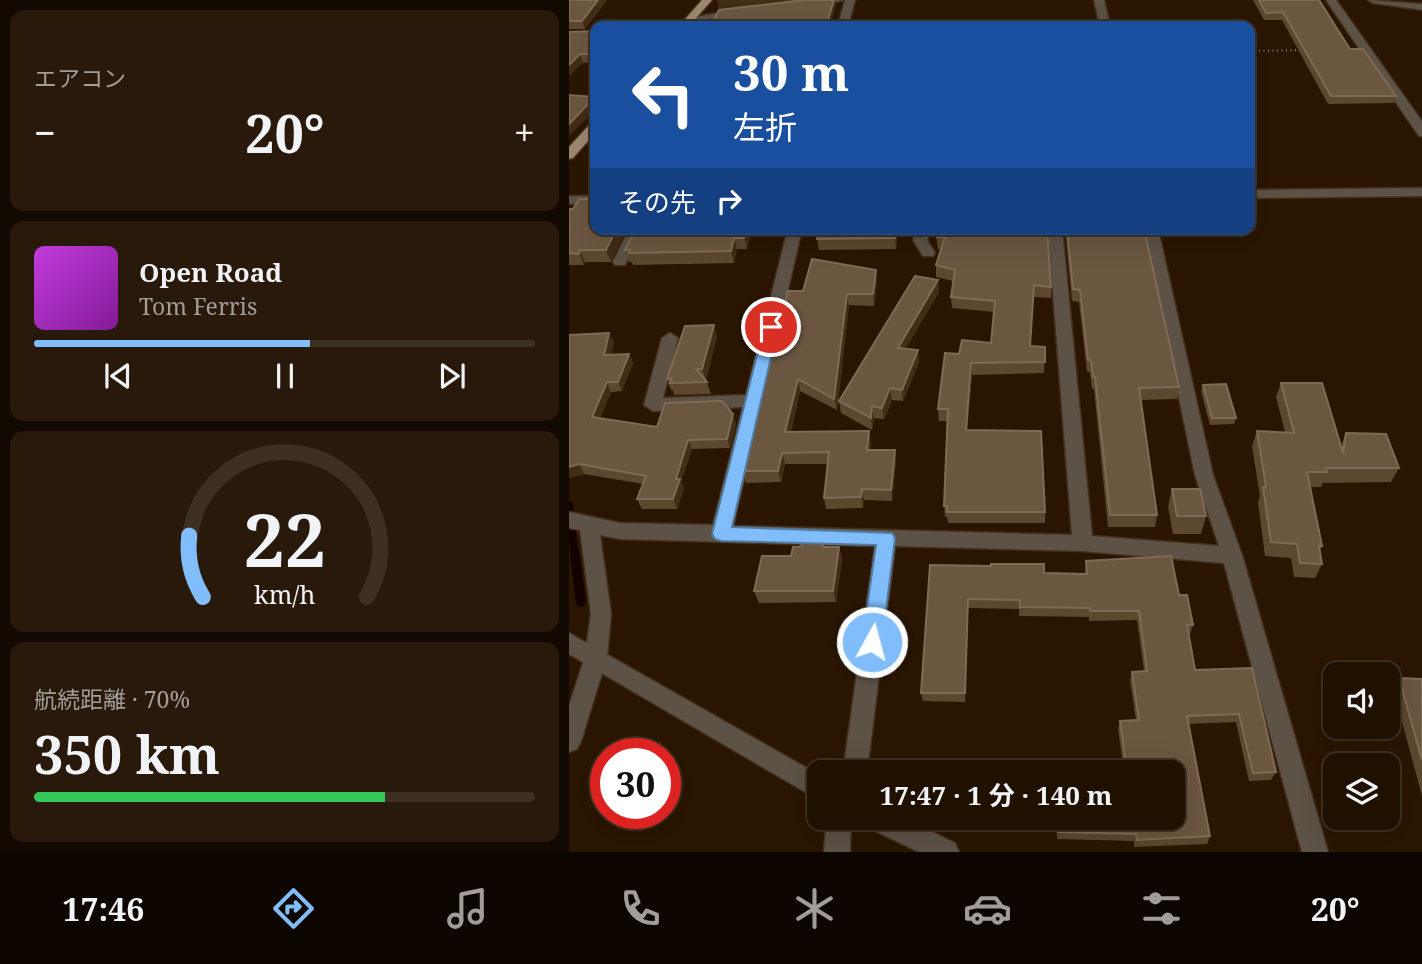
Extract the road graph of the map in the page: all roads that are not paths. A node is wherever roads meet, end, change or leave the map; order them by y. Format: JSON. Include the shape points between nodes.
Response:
{"nodes":[{"id":1,"x":707,"y":0,"type":"edge"},
{"id":2,"x":840,"y":0,"type":"edge"},
{"id":3,"x":850,"y":0,"type":"edge"},
{"id":4,"x":1099,"y":0,"type":"edge"},
{"id":5,"x":1331,"y":0,"type":"edge"},
{"id":6,"x":1373,"y":0,"type":"edge"},
{"id":7,"x":803,"y":4,"type":"edge"},
{"id":8,"x":1422,"y":7,"type":"edge"},
{"id":9,"x":753,"y":10,"type":"edge"},
{"id":10,"x":689,"y":21,"type":"edge"},
{"id":11,"x":697,"y":21,"type":"edge"},
{"id":12,"x":844,"y":21,"type":"edge"},
{"id":13,"x":1104,"y":21,"type":"edge"},
{"id":14,"x":590,"y":132,"type":"edge"},
{"id":15,"x":1422,"y":133,"type":"edge"},
{"id":16,"x":569,"y":155,"type":"edge"},
{"id":17,"x":1422,"y":192,"type":"edge"},
{"id":18,"x":1255,"y":194,"type":"edge"},
{"id":19,"x":569,"y":200,"type":"edge"},
{"id":20,"x":590,"y":200,"type":"edge"},
{"id":21,"x":633,"y":235,"type":"edge"},
{"id":22,"x":794,"y":235,"type":"edge"},
{"id":23,"x":922,"y":235,"type":"edge"},
{"id":24,"x":1056,"y":235,"type":"edge"},
{"id":25,"x":1152,"y":235,"type":"edge"},
{"id":26,"x":928,"y":253,"type":"dead end"},
{"id":27,"x":620,"y":262,"type":"dead end"},
{"id":28,"x":670,"y":338,"type":"dead end"},
{"id":29,"x":753,"y":401,"type":"junction"},
{"id":30,"x":579,"y":522,"type":"edge"},
{"id":31,"x":721,"y":534,"type":"junction"},
{"id":32,"x":886,"y":538,"type":"junction"},
{"id":33,"x":1083,"y":543,"type":"junction"},
{"id":34,"x":1232,"y":555,"type":"junction"},
{"id":35,"x":569,"y":643,"type":"edge"},
{"id":36,"x":596,"y":657,"type":"junction"},
{"id":37,"x":569,"y":741,"type":"edge"},
{"id":38,"x":857,"y":760,"type":"edge"},
{"id":39,"x":807,"y":781,"type":"edge"},
{"id":40,"x":838,"y":830,"type":"edge"},
{"id":41,"x":901,"y":830,"type":"edge"},
{"id":42,"x":837,"y":852,"type":"edge"},
{"id":43,"x":946,"y":852,"type":"edge"},
{"id":44,"x":1315,"y":852,"type":"edge"}],
"edges":[{"from":1,"to":10,"type":"main road"},
{"from":2,"to":7,"type":"street"},
{"from":3,"to":12,"type":"street"},
{"from":4,"to":13,"type":"street"},
{"from":5,"to":15,"type":"street"},
{"from":6,"to":8,"type":"street"},
{"from":9,"to":11,"type":"street"},
{"from":14,"to":16,"type":"main road"},
{"from":17,"to":18,"type":"street"},
{"from":19,"to":20,"type":"street"},
{"from":21,"to":27,"type":"street"},
{"from":22,"to":29,"type":"street"},
{"from":23,"to":26,"type":"street"},
{"from":24,"to":33,"type":"street"},
{"from":25,"to":34,"type":"street","via":[[1204,475]]},
{"from":28,"to":29,"type":"street","via":[[652,405]]},
{"from":29,"to":31,"type":"street"},
{"from":30,"to":31,"type":"street","via":[[620,531]]},
{"from":30,"to":36,"type":"street","via":[[601,614]]},
{"from":31,"to":32,"type":"street"},
{"from":32,"to":33,"type":"street"},
{"from":32,"to":38,"type":"street"},
{"from":33,"to":34,"type":"street"},
{"from":34,"to":44,"type":"street"},
{"from":35,"to":36,"type":"street"},
{"from":36,"to":37,"type":"street"},
{"from":36,"to":39,"type":"street"},
{"from":40,"to":42,"type":"street"},
{"from":41,"to":43,"type":"street"}]}
